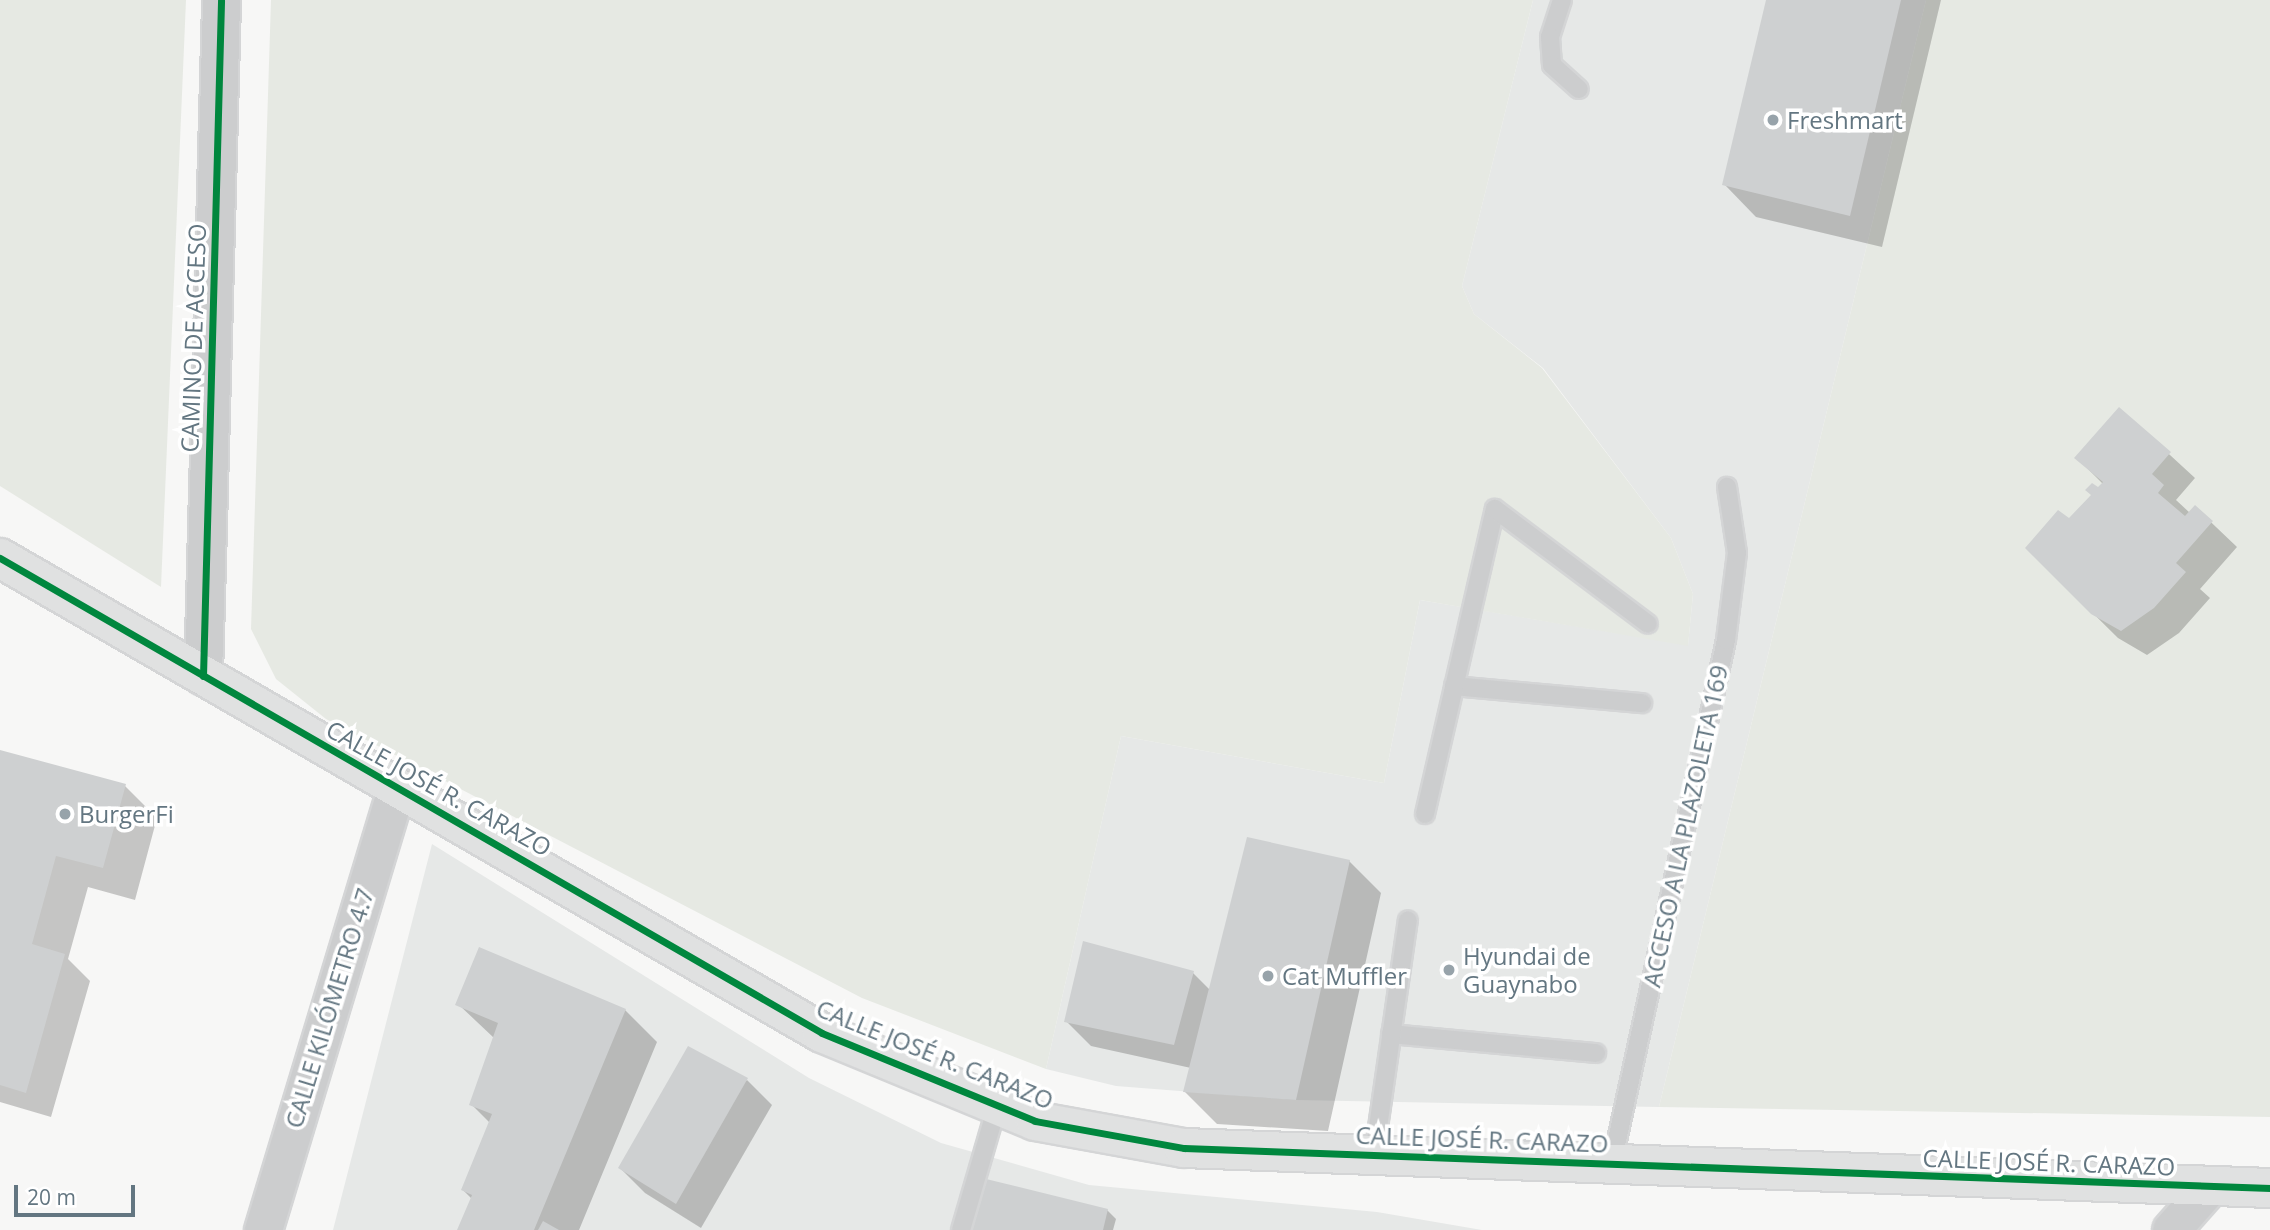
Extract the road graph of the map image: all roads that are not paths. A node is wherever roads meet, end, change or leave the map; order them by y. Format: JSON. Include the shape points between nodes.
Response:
{"nodes":[{"id":1,"x":221,"y":0,"type":"edge"},
{"id":2,"x":1562,"y":0,"type":"edge"},
{"id":3,"x":1578,"y":89,"type":"dead end"},
{"id":4,"x":1727,"y":487,"type":"dead end"},
{"id":5,"x":0,"y":558,"type":"edge"},
{"id":6,"x":1648,"y":624,"type":"dead end"},
{"id":7,"x":203,"y":676,"type":"junction"},
{"id":8,"x":1454,"y":686,"type":"junction"},
{"id":9,"x":1642,"y":703,"type":"dead end"},
{"id":10,"x":397,"y":786,"type":"junction"},
{"id":11,"x":1424,"y":814,"type":"dead end"},
{"id":12,"x":1408,"y":920,"type":"dead end"},
{"id":13,"x":1391,"y":1034,"type":"junction"},
{"id":14,"x":1596,"y":1053,"type":"dead end"},
{"id":15,"x":997,"y":1106,"type":"junction"},
{"id":16,"x":1374,"y":1154,"type":"junction"},
{"id":17,"x":1612,"y":1163,"type":"junction"},
{"id":18,"x":2209,"y":1187,"type":"junction"},
{"id":19,"x":2270,"y":1188,"type":"edge"},
{"id":20,"x":263,"y":1230,"type":"edge"},
{"id":21,"x":961,"y":1230,"type":"edge"},
{"id":22,"x":2171,"y":1230,"type":"edge"}],
"edges":[{"from":1,"to":7,"type":"street","name":"CAMINO DE ACCESO"},
{"from":2,"to":3,"type":"lane","via":[[1550,37],[1552,65]]},
{"from":4,"to":17,"type":"lane","name":"ACCESO A LA PLAZOLETA 169","via":[[1737,553],[1726,640]]},
{"from":5,"to":7,"type":"street","name":"CALLE JOSÉ R. CARAZO"},
{"from":6,"to":8,"type":"lane","via":[[1495,509]]},
{"from":7,"to":10,"type":"street","name":"CALLE JOSÉ R. CARAZO"},
{"from":8,"to":9,"type":"lane"},
{"from":8,"to":11,"type":"lane"},
{"from":10,"to":15,"type":"street","name":"CALLE JOSÉ R. CARAZO","via":[[822,1032]]},
{"from":10,"to":20,"type":"street","name":"CALLE KILÓMETRO 4.7"},
{"from":12,"to":13,"type":"lane"},
{"from":13,"to":14,"type":"lane"},
{"from":13,"to":16,"type":"lane"},
{"from":15,"to":16,"type":"street","name":"CALLE JOSÉ R. CARAZO","via":[[1035,1121],[1184,1148]]},
{"from":15,"to":21,"type":"lane"},
{"from":16,"to":17,"type":"street","name":"CALLE JOSÉ R. CARAZO"},
{"from":17,"to":18,"type":"street","name":"CALLE JOSÉ R. CARAZO"},
{"from":18,"to":19,"type":"street","name":"CALLE JOSÉ R. CARAZO"},
{"from":18,"to":22,"type":"street"}]}
